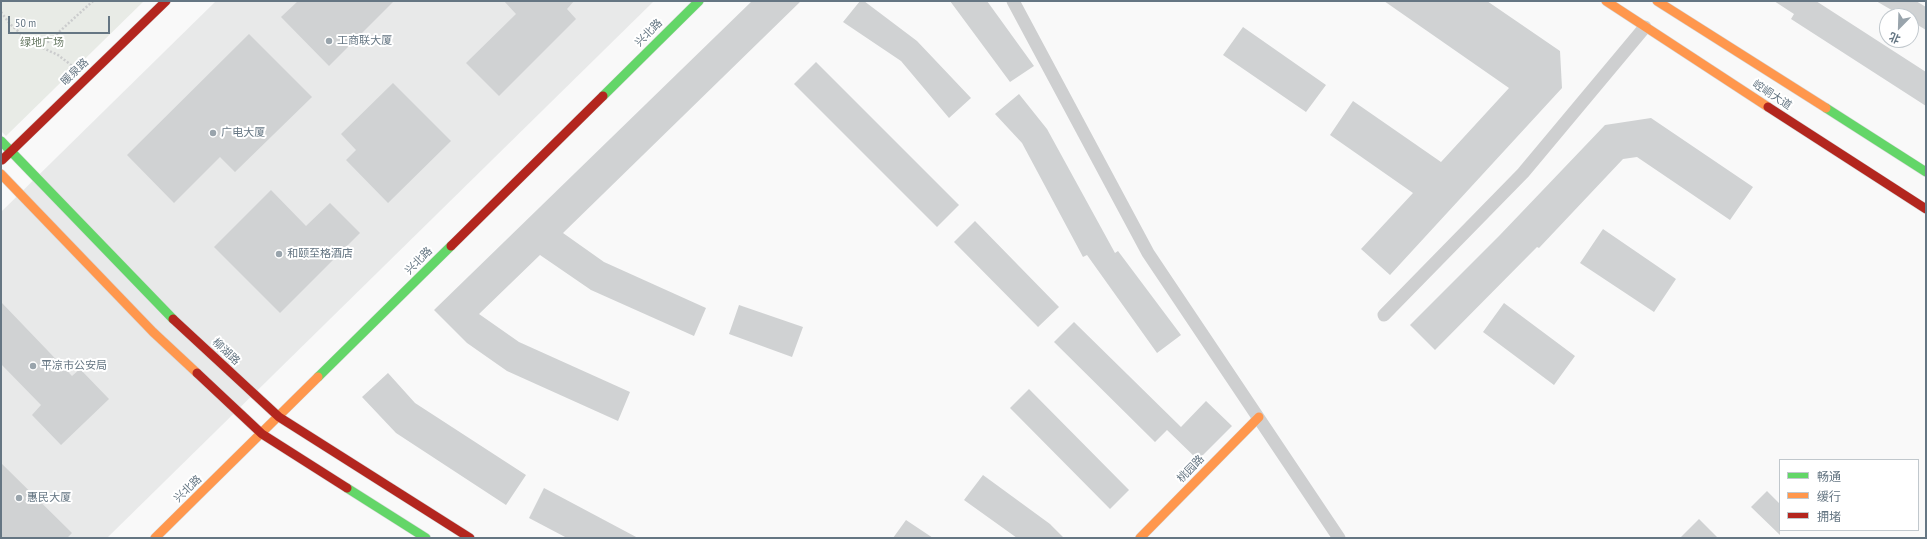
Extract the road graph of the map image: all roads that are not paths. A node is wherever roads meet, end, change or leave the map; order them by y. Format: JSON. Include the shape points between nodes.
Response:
{"nodes":[{"id":1,"x":166,"y":1,"type":"edge"},
{"id":2,"x":699,"y":1,"type":"edge"},
{"id":3,"x":1013,"y":1,"type":"edge"},
{"id":4,"x":1606,"y":1,"type":"edge"},
{"id":5,"x":1657,"y":1,"type":"edge"},
{"id":6,"x":1645,"y":26,"type":"junction"},
{"id":7,"x":1,"y":141,"type":"edge"},
{"id":8,"x":11,"y":151,"type":"junction"},
{"id":9,"x":1,"y":161,"type":"edge"},
{"id":10,"x":1926,"y":172,"type":"edge"},
{"id":11,"x":1,"y":174,"type":"edge"},
{"id":12,"x":1926,"y":209,"type":"edge"},
{"id":13,"x":1384,"y":315,"type":"dead end"},
{"id":14,"x":279,"y":417,"type":"junction"},
{"id":15,"x":1259,"y":417,"type":"junction"},
{"id":16,"x":262,"y":434,"type":"junction"},
{"id":17,"x":155,"y":538,"type":"edge"},
{"id":18,"x":426,"y":538,"type":"edge"},
{"id":19,"x":470,"y":538,"type":"edge"},
{"id":20,"x":1140,"y":538,"type":"edge"},
{"id":21,"x":1339,"y":538,"type":"edge"}],
"edges":[{"from":1,"to":8,"type":"main road","name":"暖泉路"},
{"from":2,"to":14,"type":"main road","name":"兴北路","via":[[685,9]]},
{"from":3,"to":15,"type":"street","via":[[1148,253]]},
{"from":4,"to":6,"type":"main road","name":"崆峒大道"},
{"from":5,"to":10,"type":"main road","name":"崆峒大道"},
{"from":6,"to":12,"type":"main road","name":"崆峒大道"},
{"from":6,"to":13,"type":"street","via":[[1523,173]]},
{"from":7,"to":8,"type":"main road","name":"柳湖路"},
{"from":8,"to":9,"type":"main road","name":"暖泉路"},
{"from":8,"to":14,"type":"main road","name":"柳湖路","via":[[169,316]]},
{"from":11,"to":16,"type":"main road","via":[[153,332]]},
{"from":14,"to":16,"type":"main road","name":"兴北路"},
{"from":14,"to":19,"type":"main road","name":"柳湖路"},
{"from":15,"to":20,"type":"main road","name":"桃园路"},
{"from":15,"to":21,"type":"street"},
{"from":16,"to":17,"type":"main road","name":"兴北路"},
{"from":16,"to":18,"type":"main road"}]}
